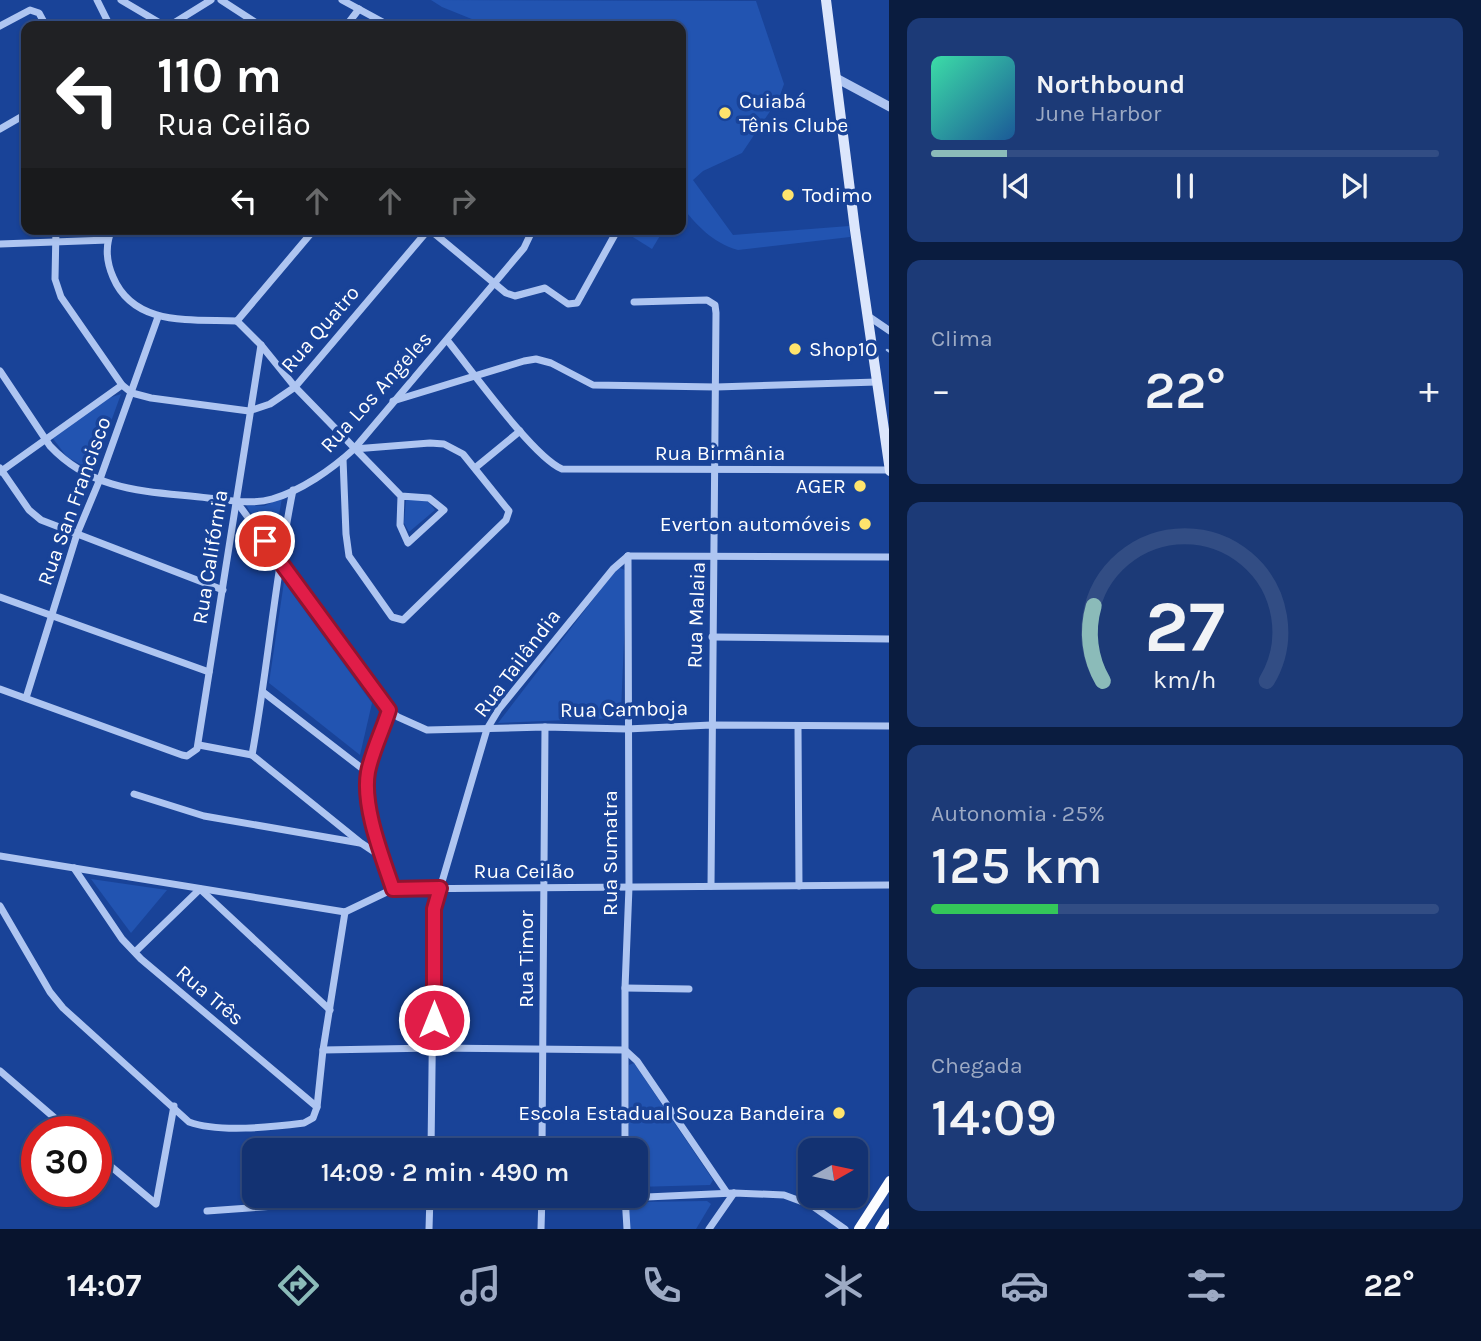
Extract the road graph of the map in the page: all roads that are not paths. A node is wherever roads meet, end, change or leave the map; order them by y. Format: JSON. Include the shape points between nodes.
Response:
{"nodes":[{"id":1,"x":97,"y":0,"type":"edge"},
{"id":2,"x":121,"y":0,"type":"edge"},
{"id":3,"x":211,"y":0,"type":"edge"},
{"id":4,"x":221,"y":0,"type":"edge"},
{"id":5,"x":342,"y":0,"type":"edge"},
{"id":6,"x":826,"y":0,"type":"edge"},
{"id":7,"x":359,"y":9,"type":"junction"},
{"id":8,"x":43,"y":21,"type":"edge"},
{"id":9,"x":108,"y":21,"type":"edge"},
{"id":10,"x":158,"y":21,"type":"edge"},
{"id":11,"x":175,"y":21,"type":"edge"},
{"id":12,"x":253,"y":21,"type":"edge"},
{"id":13,"x":350,"y":21,"type":"edge"},
{"id":14,"x":381,"y":21,"type":"edge"},
{"id":15,"x":0,"y":26,"type":"edge"},
{"id":16,"x":836,"y":78,"type":"junction"},
{"id":17,"x":889,"y":106,"type":"edge"},
{"id":18,"x":21,"y":117,"type":"edge"},
{"id":19,"x":0,"y":129,"type":"edge"},
{"id":20,"x":56,"y":235,"type":"edge"},
{"id":21,"x":110,"y":235,"type":"edge"},
{"id":22,"x":308,"y":235,"type":"edge"},
{"id":23,"x":424,"y":235,"type":"edge"},
{"id":24,"x":436,"y":235,"type":"edge"},
{"id":25,"x":530,"y":235,"type":"edge"},
{"id":26,"x":615,"y":235,"type":"edge"},
{"id":27,"x":108,"y":240,"type":"junction"},
{"id":28,"x":55,"y":241,"type":"junction"},
{"id":29,"x":0,"y":244,"type":"edge"},
{"id":30,"x":492,"y":284,"type":"junction"},
{"id":31,"x":635,"y":302,"type":"dead end"},
{"id":32,"x":868,"y":316,"type":"junction"},
{"id":33,"x":158,"y":317,"type":"junction"},
{"id":34,"x":237,"y":321,"type":"junction"},
{"id":35,"x":889,"y":330,"type":"edge"},
{"id":36,"x":447,"y":340,"type":"junction"},
{"id":37,"x":261,"y":345,"type":"junction"},
{"id":38,"x":0,"y":371,"type":"edge"},
{"id":39,"x":477,"y":377,"type":"junction"},
{"id":40,"x":877,"y":382,"type":"junction"},
{"id":41,"x":122,"y":385,"type":"junction"},
{"id":42,"x":295,"y":387,"type":"junction"},
{"id":43,"x":716,"y":387,"type":"junction"},
{"id":44,"x":132,"y":393,"type":"junction"},
{"id":45,"x":392,"y":402,"type":"junction"},
{"id":46,"x":249,"y":411,"type":"junction"},
{"id":47,"x":520,"y":431,"type":"junction"},
{"id":48,"x":45,"y":439,"type":"junction"},
{"id":49,"x":354,"y":449,"type":"junction"},
{"id":50,"x":343,"y":458,"type":"junction"},
{"id":51,"x":475,"y":468,"type":"junction"},
{"id":52,"x":1,"y":470,"type":"edge"},
{"id":53,"x":715,"y":471,"type":"junction"},
{"id":54,"x":889,"y":471,"type":"edge"},
{"id":55,"x":100,"y":479,"type":"junction"},
{"id":56,"x":293,"y":490,"type":"junction"},
{"id":57,"x":401,"y":496,"type":"junction"},
{"id":58,"x":236,"y":501,"type":"junction"},
{"id":59,"x":77,"y":534,"type":"junction"},
{"id":60,"x":628,"y":556,"type":"junction"},
{"id":61,"x":715,"y":557,"type":"junction"},
{"id":62,"x":889,"y":557,"type":"edge"},
{"id":63,"x":279,"y":560,"type":"junction"},
{"id":64,"x":223,"y":590,"type":"junction"},
{"id":65,"x":0,"y":597,"type":"edge"},
{"id":66,"x":52,"y":617,"type":"junction"},
{"id":67,"x":712,"y":637,"type":"junction"},
{"id":68,"x":889,"y":639,"type":"edge"},
{"id":69,"x":209,"y":672,"type":"junction"},
{"id":70,"x":0,"y":689,"type":"edge"},
{"id":71,"x":263,"y":692,"type":"junction"},
{"id":72,"x":26,"y":698,"type":"junction"},
{"id":73,"x":389,"y":710,"type":"junction"},
{"id":74,"x":711,"y":725,"type":"junction"},
{"id":75,"x":798,"y":726,"type":"junction"},
{"id":76,"x":889,"y":726,"type":"edge"},
{"id":77,"x":545,"y":727,"type":"junction"},
{"id":78,"x":487,"y":729,"type":"junction"},
{"id":79,"x":627,"y":729,"type":"junction"},
{"id":80,"x":199,"y":745,"type":"junction"},
{"id":81,"x":252,"y":755,"type":"junction"},
{"id":82,"x":368,"y":773,"type":"junction"},
{"id":83,"x":134,"y":794,"type":"dead end"},
{"id":84,"x":361,"y":843,"type":"junction"},
{"id":85,"x":0,"y":856,"type":"edge"},
{"id":86,"x":382,"y":857,"type":"junction"},
{"id":87,"x":74,"y":868,"type":"junction"},
{"id":88,"x":889,"y":885,"type":"edge"},
{"id":89,"x":711,"y":886,"type":"junction"},
{"id":90,"x":799,"y":886,"type":"junction"},
{"id":91,"x":629,"y":887,"type":"junction"},
{"id":92,"x":440,"y":888,"type":"junction"},
{"id":93,"x":543,"y":888,"type":"junction"},
{"id":94,"x":200,"y":889,"type":"junction"},
{"id":95,"x":393,"y":889,"type":"junction"},
{"id":96,"x":0,"y":906,"type":"edge"},
{"id":97,"x":345,"y":912,"type":"junction"},
{"id":98,"x":135,"y":952,"type":"junction"},
{"id":99,"x":625,"y":988,"type":"junction"},
{"id":100,"x":689,"y":989,"type":"dead end"},
{"id":101,"x":330,"y":1010,"type":"junction"},
{"id":102,"x":434,"y":1048,"type":"junction"},
{"id":103,"x":543,"y":1049,"type":"junction"},
{"id":104,"x":323,"y":1050,"type":"junction"},
{"id":105,"x":625,"y":1050,"type":"junction"},
{"id":106,"x":0,"y":1071,"type":"edge"},
{"id":107,"x":174,"y":1106,"type":"junction"},
{"id":108,"x":317,"y":1107,"type":"junction"},
{"id":109,"x":52,"y":1116,"type":"edge"},
{"id":110,"x":431,"y":1138,"type":"edge"},
{"id":111,"x":542,"y":1138,"type":"edge"},
{"id":112,"x":625,"y":1138,"type":"edge"},
{"id":113,"x":112,"y":1167,"type":"edge"},
{"id":114,"x":889,"y":1183,"type":"edge"},
{"id":115,"x":730,"y":1193,"type":"junction"},
{"id":116,"x":648,"y":1196,"type":"edge"},
{"id":117,"x":248,"y":1208,"type":"edge"},
{"id":118,"x":430,"y":1208,"type":"edge"},
{"id":119,"x":541,"y":1208,"type":"edge"},
{"id":120,"x":625,"y":1208,"type":"edge"},
{"id":121,"x":207,"y":1211,"type":"dead end"},
{"id":122,"x":429,"y":1229,"type":"edge"},
{"id":123,"x":541,"y":1229,"type":"edge"},
{"id":124,"x":626,"y":1229,"type":"edge"},
{"id":125,"x":709,"y":1229,"type":"edge"},
{"id":126,"x":845,"y":1229,"type":"edge"},
{"id":127,"x":859,"y":1229,"type":"edge"}],
"edges":[{"from":1,"to":9,"type":"street"},
{"from":2,"to":10,"type":"street"},
{"from":3,"to":11,"type":"street"},
{"from":4,"to":12,"type":"street"},
{"from":5,"to":7,"type":"street"},
{"from":6,"to":16,"type":"main road"},
{"from":7,"to":13,"type":"street"},
{"from":7,"to":14,"type":"street"},
{"from":8,"to":15,"type":"street","via":[[30,10]]},
{"from":16,"to":17,"type":"street"},
{"from":16,"to":32,"type":"main road"},
{"from":18,"to":19,"type":"street"},
{"from":20,"to":28,"type":"street"},
{"from":21,"to":27,"type":"street"},
{"from":22,"to":34,"type":"street"},
{"from":23,"to":42,"type":"street","name":"Rua Quatro"},
{"from":24,"to":30,"type":"street"},
{"from":25,"to":30,"type":"street","name":"Rua Los Angeles"},
{"from":26,"to":30,"type":"street","via":[[577,303],[568,304],[545,288],[515,296]]},
{"from":27,"to":28,"type":"street"},
{"from":27,"to":33,"type":"street","via":[[107,255],[117,287],[133,305]]},
{"from":28,"to":29,"type":"street"},
{"from":28,"to":41,"type":"street","via":[[55,279],[61,297]]},
{"from":30,"to":36,"type":"street","name":"Rua Los Angeles"},
{"from":31,"to":43,"type":"street","name":"Rua Malaia","via":[[695,299],[715,305]]},
{"from":32,"to":35,"type":"street"},
{"from":32,"to":40,"type":"main road"},
{"from":33,"to":34,"type":"street"},
{"from":33,"to":44,"type":"street","name":"Rua San Francisco"},
{"from":34,"to":37,"type":"street"},
{"from":36,"to":39,"type":"street"},
{"from":36,"to":45,"type":"street","name":"Rua Los Angeles"},
{"from":37,"to":42,"type":"street"},
{"from":37,"to":46,"type":"street","name":"Rua Califórnia"},
{"from":38,"to":48,"type":"street","name":"Rua Los Angeles"},
{"from":39,"to":43,"type":"street","via":[[537,359],[593,385]]},
{"from":39,"to":45,"type":"street"},
{"from":39,"to":47,"type":"street"},
{"from":40,"to":43,"type":"street"},
{"from":40,"to":54,"type":"main road"},
{"from":41,"to":44,"type":"street"},
{"from":41,"to":48,"type":"street"},
{"from":42,"to":46,"type":"street","name":"Rua Quatro","via":[[270,404]]},
{"from":42,"to":49,"type":"street"},
{"from":43,"to":53,"type":"street","name":"Rua Malaia"},
{"from":44,"to":46,"type":"street"},
{"from":44,"to":55,"type":"street","name":"Rua San Francisco"},
{"from":45,"to":49,"type":"street","name":"Rua Los Angeles"},
{"from":46,"to":58,"type":"street","name":"Rua Califórnia"},
{"from":47,"to":51,"type":"street"},
{"from":47,"to":53,"type":"street","name":"Rua Birmânia","via":[[551,464],[562,469]]},
{"from":48,"to":52,"type":"street"},
{"from":48,"to":55,"type":"street","name":"Rua Los Angeles","via":[[59,456]]},
{"from":49,"to":50,"type":"street","name":"Rua Los Angeles"},
{"from":49,"to":51,"type":"street","via":[[444,444],[463,453]]},
{"from":49,"to":57,"type":"street"},
{"from":50,"to":51,"type":"street","via":[[349,556],[397,620],[403,620],[509,516]]},
{"from":50,"to":56,"type":"street","name":"Rua Los Angeles"},
{"from":52,"to":59,"type":"street","via":[[29,510],[41,520]]},
{"from":53,"to":54,"type":"street","name":"Rua Birmânia"},
{"from":53,"to":61,"type":"street","name":"Rua Malaia"},
{"from":55,"to":58,"type":"street","name":"Rua Los Angeles","via":[[129,490]]},
{"from":55,"to":59,"type":"street","name":"Rua San Francisco"},
{"from":56,"to":58,"type":"street","name":"Rua Los Angeles","via":[[271,500]]},
{"from":56,"to":63,"type":"street"},
{"from":57,"to":57,"type":"street","via":[[400,525],[408,543],[444,510],[429,498]]},
{"from":58,"to":63,"type":"street","name":"Rua Camboja"},
{"from":58,"to":64,"type":"street","name":"Rua Califórnia"},
{"from":59,"to":64,"type":"street"},
{"from":59,"to":66,"type":"street","name":"Rua San Francisco"},
{"from":60,"to":61,"type":"street"},
{"from":60,"to":78,"type":"street","name":"Rua Tailândia"},
{"from":60,"to":79,"type":"street","name":"Rua Sumatra"},
{"from":61,"to":62,"type":"street"},
{"from":61,"to":67,"type":"street","name":"Rua Malaia"},
{"from":63,"to":71,"type":"street"},
{"from":63,"to":73,"type":"street","name":"Rua Camboja"},
{"from":64,"to":69,"type":"street","name":"Rua Califórnia"},
{"from":65,"to":66,"type":"street"},
{"from":66,"to":69,"type":"street"},
{"from":66,"to":72,"type":"street","name":"Rua San Francisco"},
{"from":67,"to":68,"type":"street"},
{"from":67,"to":74,"type":"street","name":"Rua Malaia"},
{"from":69,"to":80,"type":"street","name":"Rua Califórnia"},
{"from":70,"to":72,"type":"street"},
{"from":71,"to":81,"type":"street"},
{"from":71,"to":82,"type":"street"},
{"from":72,"to":80,"type":"street","via":[[175,753],[194,754]]},
{"from":73,"to":78,"type":"street","name":"Rua Camboja","via":[[428,730]]},
{"from":73,"to":82,"type":"street"},
{"from":74,"to":75,"type":"street","name":"Rua Camboja"},
{"from":74,"to":79,"type":"street","name":"Rua Camboja"},
{"from":74,"to":89,"type":"street","name":"Rua Malaia"},
{"from":75,"to":76,"type":"street","name":"Rua Camboja"},
{"from":75,"to":90,"type":"street"},
{"from":77,"to":78,"type":"street","name":"Rua Camboja"},
{"from":77,"to":79,"type":"street","name":"Rua Camboja"},
{"from":77,"to":93,"type":"street","name":"Rua Timor"},
{"from":78,"to":92,"type":"street","name":"Rua Tailândia"},
{"from":79,"to":91,"type":"street","name":"Rua Sumatra"},
{"from":80,"to":81,"type":"street"},
{"from":81,"to":84,"type":"street"},
{"from":82,"to":86,"type":"street","via":[[368,798]]},
{"from":83,"to":84,"type":"street","via":[[204,816]]},
{"from":84,"to":86,"type":"street"},
{"from":85,"to":87,"type":"street"},
{"from":86,"to":95,"type":"street"},
{"from":87,"to":94,"type":"street"},
{"from":87,"to":98,"type":"street","name":"Rua Três"},
{"from":88,"to":90,"type":"street","name":"Rua Ceilão"},
{"from":89,"to":90,"type":"street","name":"Rua Ceilão"},
{"from":89,"to":91,"type":"street","name":"Rua Ceilão"},
{"from":91,"to":93,"type":"street","name":"Rua Ceilão"},
{"from":91,"to":99,"type":"street","name":"Rua Sumatra"},
{"from":92,"to":93,"type":"street","name":"Rua Ceilão"},
{"from":92,"to":95,"type":"street","name":"Rua Ceilão"},
{"from":92,"to":102,"type":"street","name":"Rua Tailândia","via":[[434,909]]},
{"from":93,"to":103,"type":"street","name":"Rua Timor"},
{"from":94,"to":97,"type":"street"},
{"from":94,"to":98,"type":"street"},
{"from":94,"to":101,"type":"street"},
{"from":95,"to":97,"type":"street","name":"Rua Ceilão"},
{"from":96,"to":107,"type":"street","via":[[63,1008]]},
{"from":97,"to":101,"type":"street"},
{"from":98,"to":108,"type":"street","name":"Rua Três"},
{"from":99,"to":100,"type":"street"},
{"from":99,"to":105,"type":"street","name":"Rua Sumatra"},
{"from":101,"to":104,"type":"street"},
{"from":102,"to":103,"type":"street"},
{"from":102,"to":104,"type":"street"},
{"from":102,"to":110,"type":"street"},
{"from":103,"to":105,"type":"street"},
{"from":103,"to":111,"type":"street","name":"Rua Timor"},
{"from":104,"to":108,"type":"street"},
{"from":105,"to":112,"type":"street","name":"Rua Sumatra"},
{"from":105,"to":115,"type":"street"},
{"from":106,"to":109,"type":"street"},
{"from":107,"to":108,"type":"street","via":[[189,1122],[200,1126],[304,1123],[313,1118]]},
{"from":107,"to":113,"type":"street","via":[[156,1204]]},
{"from":114,"to":127,"type":"highway"},
{"from":115,"to":116,"type":"street"},
{"from":115,"to":125,"type":"street"},
{"from":115,"to":126,"type":"street","via":[[784,1195],[811,1205]]},
{"from":117,"to":121,"type":"street"},
{"from":118,"to":122,"type":"street"},
{"from":119,"to":123,"type":"street"},
{"from":120,"to":124,"type":"street"}]}
